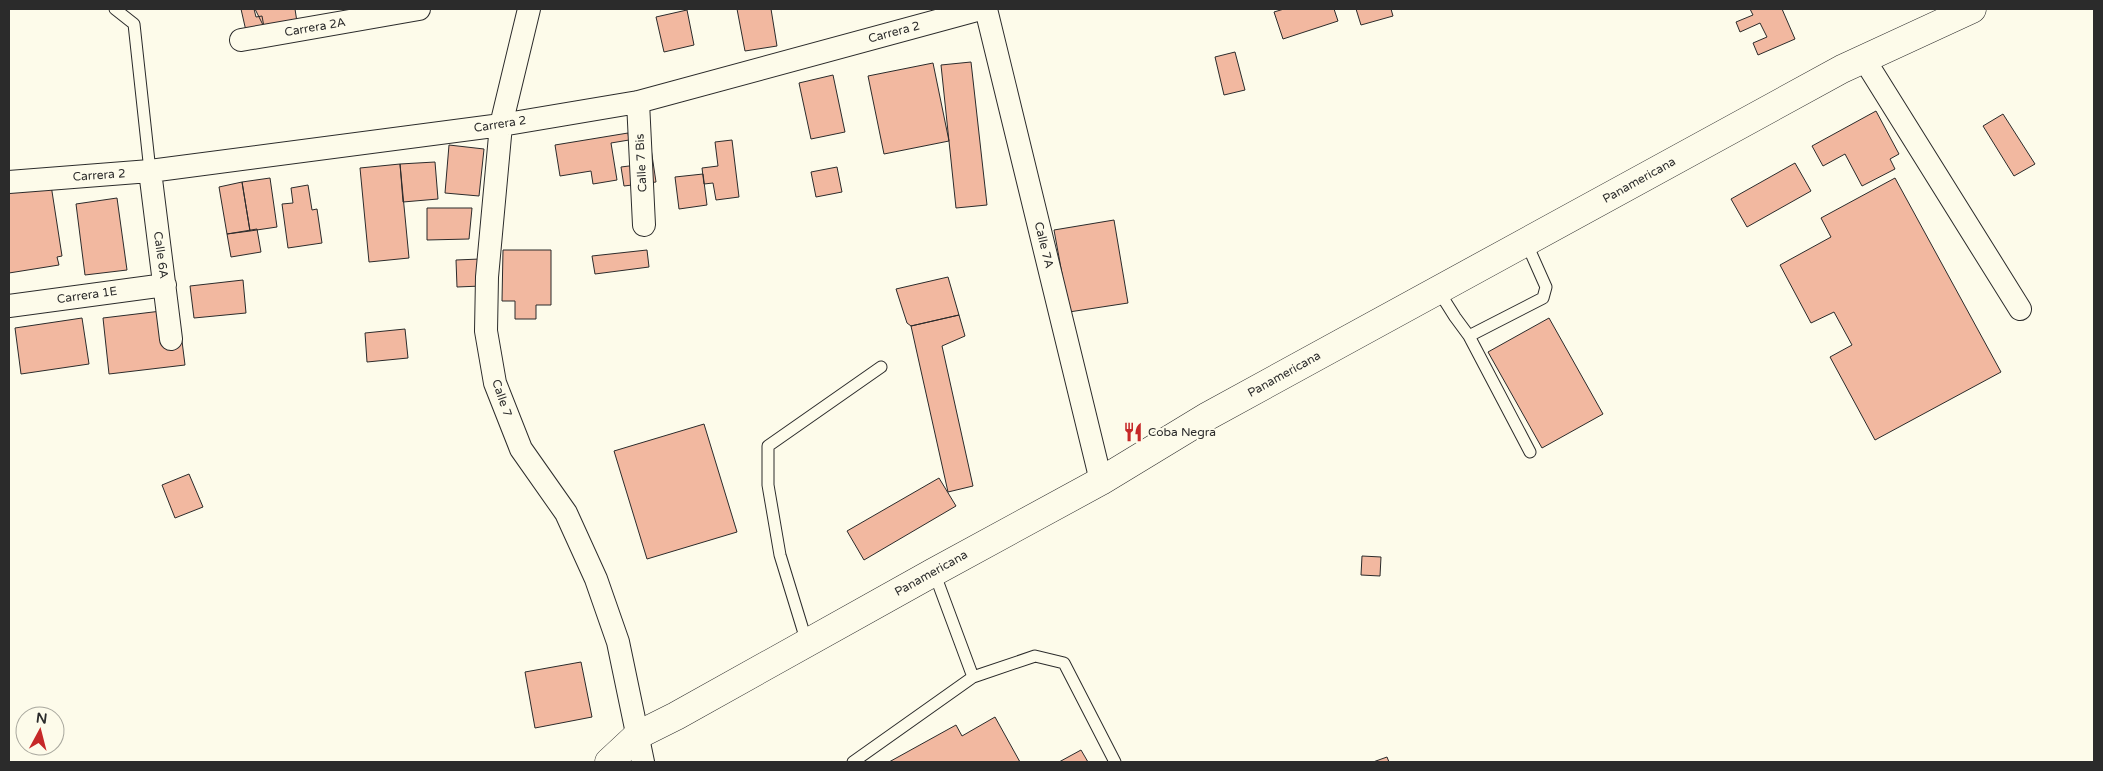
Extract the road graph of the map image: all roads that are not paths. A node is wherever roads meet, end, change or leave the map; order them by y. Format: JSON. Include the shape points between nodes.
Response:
{"nodes":[{"id":1,"x":115,"y":9,"type":"edge"},
{"id":2,"x":419,"y":9,"type":"edge"},
{"id":3,"x":529,"y":9,"type":"edge"},
{"id":4,"x":981,"y":9,"type":"edge"},
{"id":5,"x":986,"y":9,"type":"edge"},
{"id":6,"x":1972,"y":9,"type":"edge"},
{"id":7,"x":241,"y":40,"type":"dead end"},
{"id":8,"x":1864,"y":59,"type":"junction"},
{"id":9,"x":638,"y":102,"type":"junction"},
{"id":10,"x":500,"y":125,"type":"junction"},
{"id":11,"x":150,"y":172,"type":"junction"},
{"id":12,"x":9,"y":182,"type":"edge"},
{"id":13,"x":644,"y":225,"type":"dead end"},
{"id":14,"x":1526,"y":242,"type":"junction"},
{"id":15,"x":165,"y":285,"type":"junction"},
{"id":16,"x":1438,"y":290,"type":"junction"},
{"id":17,"x":9,"y":306,"type":"edge"},
{"id":18,"x":2020,"y":309,"type":"dead end"},
{"id":19,"x":1470,"y":336,"type":"junction"},
{"id":20,"x":171,"y":339,"type":"dead end"},
{"id":21,"x":881,"y":367,"type":"dead end"},
{"id":22,"x":1530,"y":452,"type":"dead end"},
{"id":23,"x":1101,"y":481,"type":"junction"},
{"id":24,"x":934,"y":572,"type":"junction"},
{"id":25,"x":807,"y":643,"type":"junction"},
{"id":26,"x":973,"y":677,"type":"junction"},
{"id":27,"x":638,"y":735,"type":"junction"},
{"id":28,"x":609,"y":762,"type":"edge"},
{"id":29,"x":643,"y":762,"type":"edge"},
{"id":30,"x":853,"y":762,"type":"edge"},
{"id":31,"x":1114,"y":762,"type":"edge"}],
"edges":[{"from":1,"to":11,"type":"lane","via":[[134,24]]},
{"from":2,"to":7,"type":"street","name":"Carrera 2A"},
{"from":3,"to":10,"type":"street","name":"Calle 7"},
{"from":4,"to":9,"type":"street","name":"Carrera 2"},
{"from":5,"to":23,"type":"street","name":"Calle 7A"},
{"from":6,"to":8,"type":"main road","name":"Panamericana"},
{"from":8,"to":14,"type":"main road","name":"Panamericana"},
{"from":8,"to":18,"type":"street"},
{"from":9,"to":10,"type":"street","name":"Carrera 2"},
{"from":9,"to":13,"type":"street","name":"Calle 7 Bis"},
{"from":10,"to":11,"type":"street","name":"Carrera 2"},
{"from":10,"to":27,"type":"street","name":"Calle 7","via":[[487,277],[486,331],[495,383],[521,449],[566,513],[596,578],[618,642]]},
{"from":11,"to":12,"type":"street","name":"Carrera 2"},
{"from":11,"to":15,"type":"street","name":"Calle 6A"},
{"from":14,"to":16,"type":"main road","name":"Panamericana"},
{"from":14,"to":19,"type":"lane","via":[[1546,286],[1543,298]]},
{"from":15,"to":17,"type":"street","name":"Carrera 1E"},
{"from":15,"to":20,"type":"street","name":"Calle 6A"},
{"from":16,"to":19,"type":"lane"},
{"from":16,"to":23,"type":"main road","name":"Panamericana","via":[[1208,416]]},
{"from":19,"to":22,"type":"lane"},
{"from":21,"to":25,"type":"lane","via":[[768,446],[768,485],[780,555]]},
{"from":23,"to":24,"type":"main road","name":"Panamericana"},
{"from":24,"to":25,"type":"main road","name":"Panamericana"},
{"from":24,"to":26,"type":"lane"},
{"from":25,"to":27,"type":"main road","name":"Panamericana"},
{"from":26,"to":30,"type":"lane"},
{"from":26,"to":31,"type":"lane","via":[[1036,656],[1064,663]]},
{"from":27,"to":28,"type":"main road","name":"Panamericana"},
{"from":27,"to":29,"type":"street","name":"Calle 7"}]}
